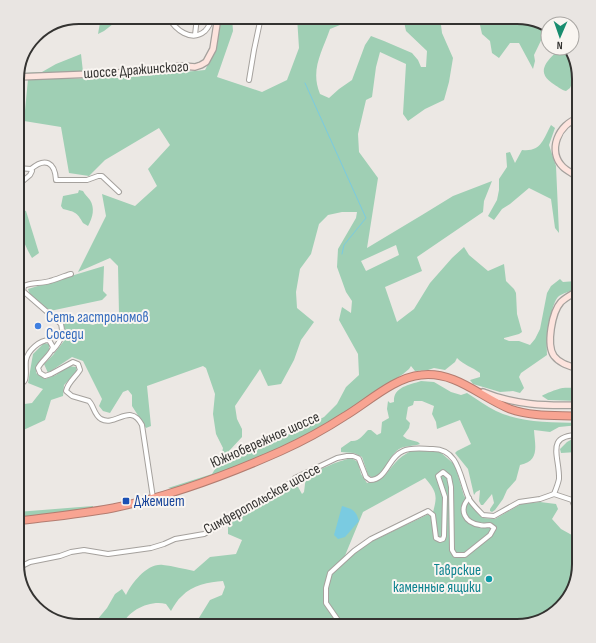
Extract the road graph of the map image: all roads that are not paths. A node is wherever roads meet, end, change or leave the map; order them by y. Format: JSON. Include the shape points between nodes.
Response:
{"nodes":[{"id":1,"x":174,"y":24,"type":"edge"},
{"id":2,"x":196,"y":24,"type":"edge"},
{"id":3,"x":209,"y":24,"type":"edge"},
{"id":4,"x":217,"y":24,"type":"edge"},
{"id":5,"x":260,"y":24,"type":"edge"},
{"id":6,"x":195,"y":35,"type":"junction"},
{"id":7,"x":24,"y":77,"type":"edge"},
{"id":8,"x":249,"y":80,"type":"dead end"},
{"id":9,"x":572,"y":122,"type":"edge"},
{"id":10,"x":24,"y":168,"type":"edge"},
{"id":11,"x":31,"y":169,"type":"junction"},
{"id":12,"x":572,"y":173,"type":"edge"},
{"id":13,"x":24,"y":180,"type":"edge"},
{"id":14,"x":119,"y":192,"type":"dead end"},
{"id":15,"x":71,"y":274,"type":"dead end"},
{"id":16,"x":24,"y":286,"type":"edge"},
{"id":17,"x":24,"y":292,"type":"edge"},
{"id":18,"x":572,"y":295,"type":"edge"},
{"id":19,"x":52,"y":351,"type":"junction"},
{"id":20,"x":572,"y":366,"type":"edge"},
{"id":21,"x":24,"y":381,"type":"edge"},
{"id":22,"x":469,"y":386,"type":"junction"},
{"id":23,"x":572,"y":405,"type":"edge"},
{"id":24,"x":572,"y":416,"type":"edge"},
{"id":25,"x":572,"y":417,"type":"edge"},
{"id":26,"x":572,"y":435,"type":"edge"},
{"id":27,"x":554,"y":494,"type":"junction"},
{"id":28,"x":163,"y":497,"type":"junction"},
{"id":29,"x":469,"y":498,"type":"junction"},
{"id":30,"x":152,"y":499,"type":"junction"},
{"id":31,"x":572,"y":500,"type":"edge"},
{"id":32,"x":141,"y":504,"type":"junction"},
{"id":33,"x":24,"y":522,"type":"edge"},
{"id":34,"x":24,"y":522,"type":"edge"},
{"id":35,"x":24,"y":565,"type":"edge"},
{"id":36,"x":337,"y":619,"type":"edge"}],
"edges":[{"from":1,"to":6,"type":"street","via":[[179,31]]},
{"from":2,"to":6,"type":"street"},
{"from":3,"to":6,"type":"street","via":[[203,33]]},
{"from":4,"to":7,"type":"main road","name":"шоссе Дражинского","via":[[213,49],[206,62],[195,67]]},
{"from":5,"to":8,"type":"street"},
{"from":9,"to":12,"type":"main road","via":[[561,129],[555,144],[561,164]]},
{"from":10,"to":11,"type":"street"},
{"from":11,"to":13,"type":"street","via":[[30,175]]},
{"from":11,"to":14,"type":"street","via":[[36,164],[49,163],[55,169],[56,180],[86,180],[102,176]]},
{"from":15,"to":16,"type":"street","via":[[40,284]]},
{"from":17,"to":19,"type":"street","via":[[61,324],[62,338]]},
{"from":18,"to":20,"type":"main road","via":[[560,303],[554,316],[551,347],[558,359]]},
{"from":19,"to":21,"type":"street","via":[[53,346],[49,340],[36,345],[26,358]]},
{"from":19,"to":30,"type":"street","via":[[41,362],[38,368],[40,373],[44,376],[73,362],[78,364],[80,370],[67,384],[66,391],[72,396],[89,401],[101,419],[131,414],[138,418],[142,425]]},
{"from":22,"to":23,"type":"main road","via":[[514,402]]},
{"from":22,"to":24,"type":"highway","name":"Южнобережное шоссе","via":[[500,404],[522,412]]},
{"from":22,"to":28,"type":"highway","name":"Южнобережное шоссе","via":[[442,376],[422,374],[410,377],[290,447]]},
{"from":25,"to":28,"type":"highway","name":"Южнобережное шоссе","via":[[521,415],[498,407],[449,381],[417,378],[397,386],[339,424],[296,447],[231,475]]},
{"from":26,"to":27,"type":"street","via":[[558,440],[556,445],[559,480]]},
{"from":27,"to":29,"type":"street","name":"Симферопольское шоссе","via":[[519,502],[494,516],[483,515]]},
{"from":27,"to":31,"type":"street"},
{"from":28,"to":30,"type":"highway","name":"Южнобережное шоссе"},
{"from":28,"to":32,"type":"highway","name":"Южнобережное шоссе"},
{"from":29,"to":35,"type":"street","name":"Симферопольское шоссе","via":[[454,459],[441,449],[402,451],[374,480],[366,477],[360,459],[347,456],[337,458],[295,478],[283,489],[204,534],[175,539],[151,548],[108,554],[84,550],[71,552]]},
{"from":29,"to":36,"type":"street","via":[[464,504],[463,512],[469,521],[494,528],[490,535],[465,555],[455,555],[452,550],[451,487],[449,477],[442,472],[438,476],[445,497],[443,539],[436,538],[434,515],[428,511],[371,539],[354,551],[330,572],[326,588],[326,603]]},
{"from":30,"to":32,"type":"highway"},
{"from":30,"to":33,"type":"highway","name":"Южнобережное шоссе"},
{"from":32,"to":34,"type":"highway","name":"Южнобережное шоссе","via":[[111,511]]}]}
